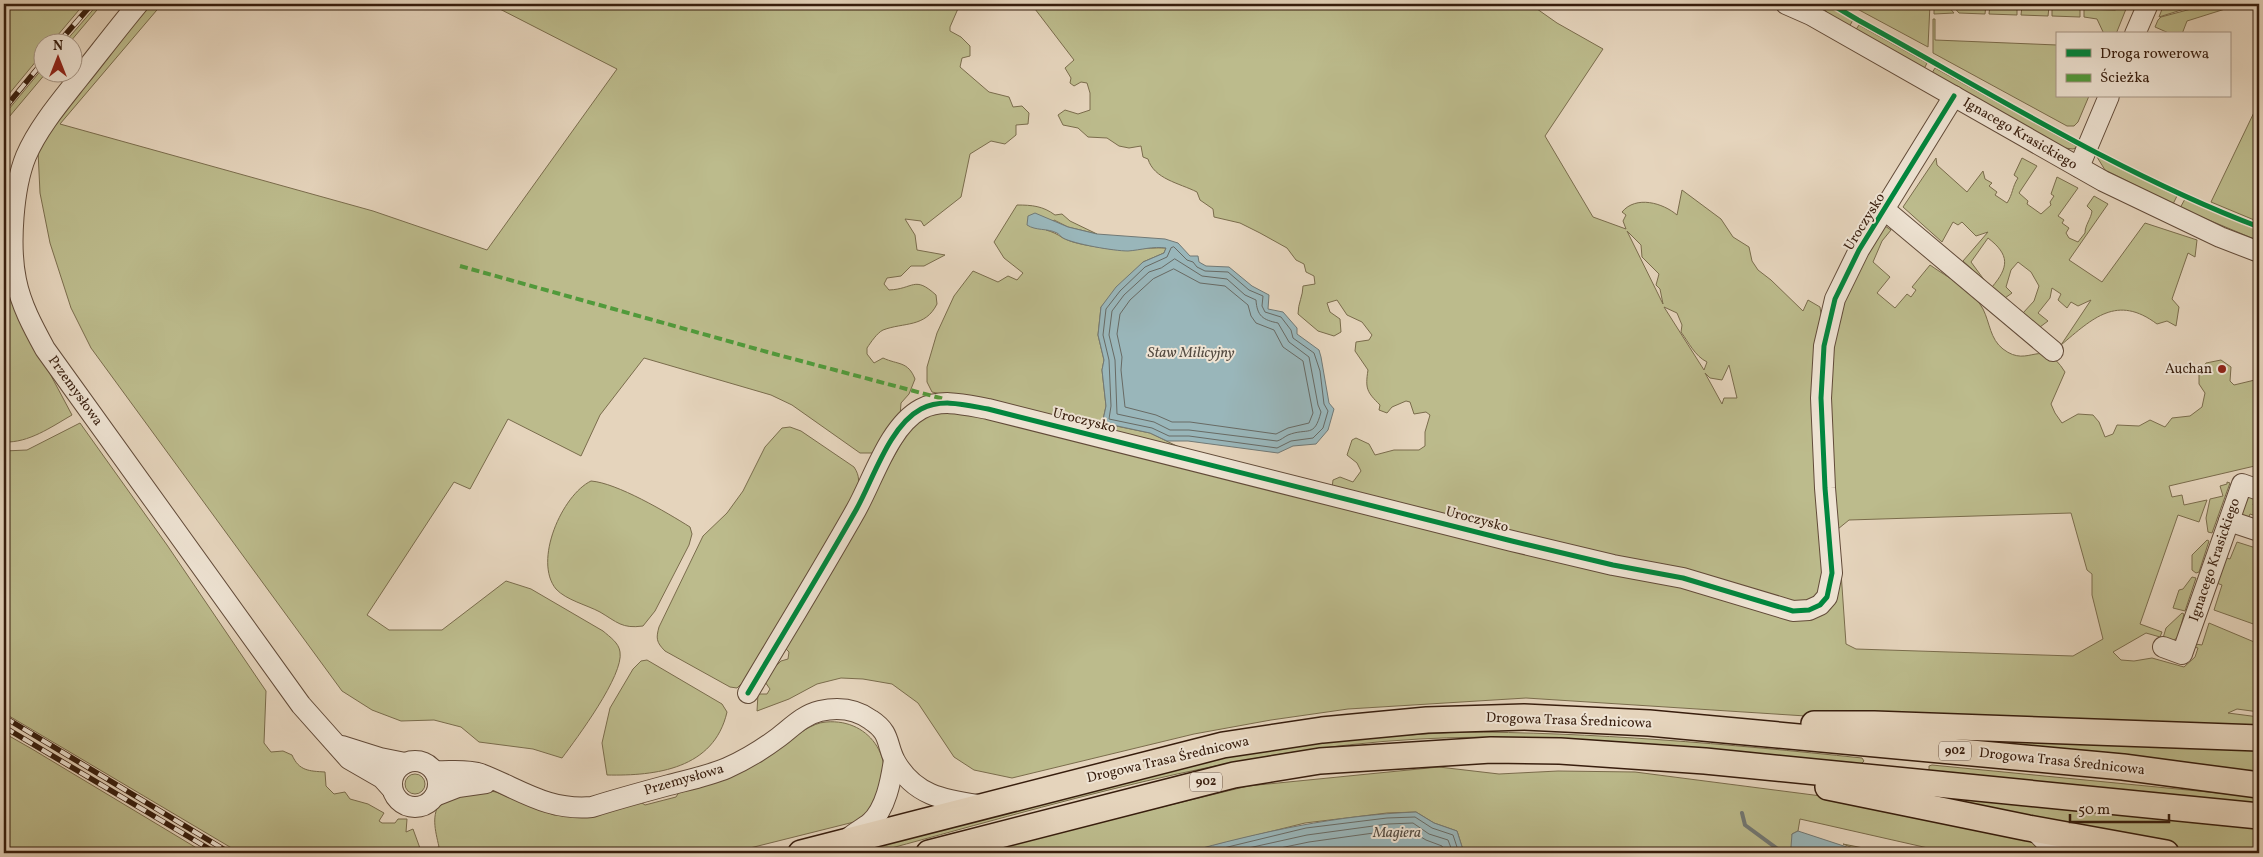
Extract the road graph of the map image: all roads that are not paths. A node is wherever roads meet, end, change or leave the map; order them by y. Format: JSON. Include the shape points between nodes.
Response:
{"nodes":[{"id":1,"x":138,"y":4,"type":"edge"},
{"id":2,"x":1786,"y":4,"type":"edge"},
{"id":3,"x":2148,"y":4,"type":"edge"},
{"id":4,"x":1809,"y":9,"type":"edge"},
{"id":5,"x":2136,"y":32,"type":"edge"},
{"id":6,"x":1954,"y":96,"type":"junction"},
{"id":7,"x":2108,"y":98,"type":"edge"},
{"id":8,"x":2079,"y":167,"type":"junction"},
{"id":9,"x":1885,"y":210,"type":"junction"},
{"id":10,"x":2259,"y":252,"type":"edge"},
{"id":11,"x":2053,"y":351,"type":"dead end"},
{"id":12,"x":2259,"y":490,"type":"edge"},
{"id":13,"x":2229,"y":521,"type":"junction"},
{"id":14,"x":2259,"y":531,"type":"edge"},
{"id":15,"x":2163,"y":647,"type":"dead end"},
{"id":16,"x":748,"y":693,"type":"dead end"},
{"id":17,"x":1649,"y":723,"type":"junction"},
{"id":18,"x":2259,"y":738,"type":"edge"},
{"id":19,"x":338,"y":745,"type":"junction"},
{"id":20,"x":894,"y":760,"type":"junction"},
{"id":21,"x":1705,"y":761,"type":"junction"},
{"id":22,"x":405,"y":762,"type":"junction"},
{"id":23,"x":434,"y":771,"type":"junction"},
{"id":24,"x":498,"y":783,"type":"junction"},
{"id":25,"x":2259,"y":785,"type":"edge"},
{"id":26,"x":391,"y":788,"type":"junction"},
{"id":27,"x":435,"y":796,"type":"junction"},
{"id":28,"x":982,"y":806,"type":"junction"},
{"id":29,"x":2259,"y":816,"type":"edge"},
{"id":30,"x":2028,"y":828,"type":"junction"},
{"id":31,"x":842,"y":842,"type":"junction"},
{"id":32,"x":2158,"y":852,"type":"edge"},
{"id":33,"x":801,"y":853,"type":"edge"},
{"id":34,"x":929,"y":853,"type":"edge"},
{"id":35,"x":2057,"y":853,"type":"edge"},
{"id":36,"x":2099,"y":853,"type":"edge"}],
"edges":[{"from":1,"to":19,"type":"street","name":"Przemysłowa","via":[[60,102],[27,155],[20,172],[15,206],[16,279],[29,322],[45,349],[301,705]]},
{"from":2,"to":4,"type":"street","name":"Ignacego Krasickiego"},
{"from":3,"to":5,"type":"street"},
{"from":4,"to":6,"type":"street","name":"Ignacego Krasickiego"},
{"from":6,"to":8,"type":"street","name":"Ignacego Krasickiego"},
{"from":6,"to":9,"type":"street","name":"Uroczysko"},
{"from":7,"to":8,"type":"street"},
{"from":8,"to":10,"type":"street","name":"Ignacego Krasickiego","via":[[2172,215]]},
{"from":9,"to":11,"type":"street","name":"Uroczysko"},
{"from":9,"to":16,"type":"street","name":"Uroczysko","via":[[1846,276],[1827,327],[1822,398],[1832,573],[1826,597],[1820,605],[1809,610],[1793,611],[1683,578],[1529,545],[988,409],[940,403],[920,410],[897,432],[857,508]]},
{"from":12,"to":13,"type":"street","name":"Ignacego Krasickiego","via":[[2242,484]]},
{"from":13,"to":14,"type":"street"},
{"from":13,"to":15,"type":"street","name":"Ignacego Krasickiego","via":[[2182,654]]},
{"from":17,"to":18,"type":"main road","via":[[1874,724]]},
{"from":17,"to":25,"type":"main road","name":"Drogowa Trasa Średnicowa","number":"902","via":[[2123,767]]},
{"from":17,"to":28,"type":"main road","name":"Drogowa Trasa Średnicowa","number":"902","via":[[1524,717],[1427,720],[1322,730],[1223,745]]},
{"from":19,"to":22,"type":"street","name":"Przemysłowa"},
{"from":19,"to":26,"type":"street","name":"Przemysłowa","via":[[348,759],[382,778]]},
{"from":20,"to":24,"type":"street","name":"Przemysłowa","via":[[883,731],[872,720],[857,712],[835,708],[803,718],[768,745],[726,768],[592,806],[576,808],[550,804]]},
{"from":20,"to":28,"type":"street","via":[[908,779],[923,791],[946,800]]},
{"from":20,"to":31,"type":"street","via":[[891,782],[872,822]]},
{"from":21,"to":29,"type":"main road","number":"902"},
{"from":21,"to":30,"type":"main road"},
{"from":21,"to":34,"type":"main road","number":"902","via":[[1560,751],[1491,750],[1320,762],[1234,775]]},
{"from":22,"to":23,"type":"street","via":[[421,762]]},
{"from":22,"to":26,"type":"street","via":[[394,773]]},
{"from":23,"to":24,"type":"street","name":"Przemysłowa","via":[[475,772]]},
{"from":23,"to":27,"type":"street","via":[[438,784]]},
{"from":24,"to":27,"type":"street","name":"Przemysłowa","via":[[458,787]]},
{"from":26,"to":27,"type":"street","via":[[398,801],[411,807],[424,805]]},
{"from":28,"to":31,"type":"main road","name":"Drogowa Trasa Średnicowa","number":"902"},
{"from":30,"to":32,"type":"main road"},
{"from":30,"to":35,"type":"street"},
{"from":31,"to":33,"type":"main road","name":"Drogowa Trasa Średnicowa","number":"902"},
{"from":32,"to":36,"type":"main road","via":[[2120,850]]}]}
